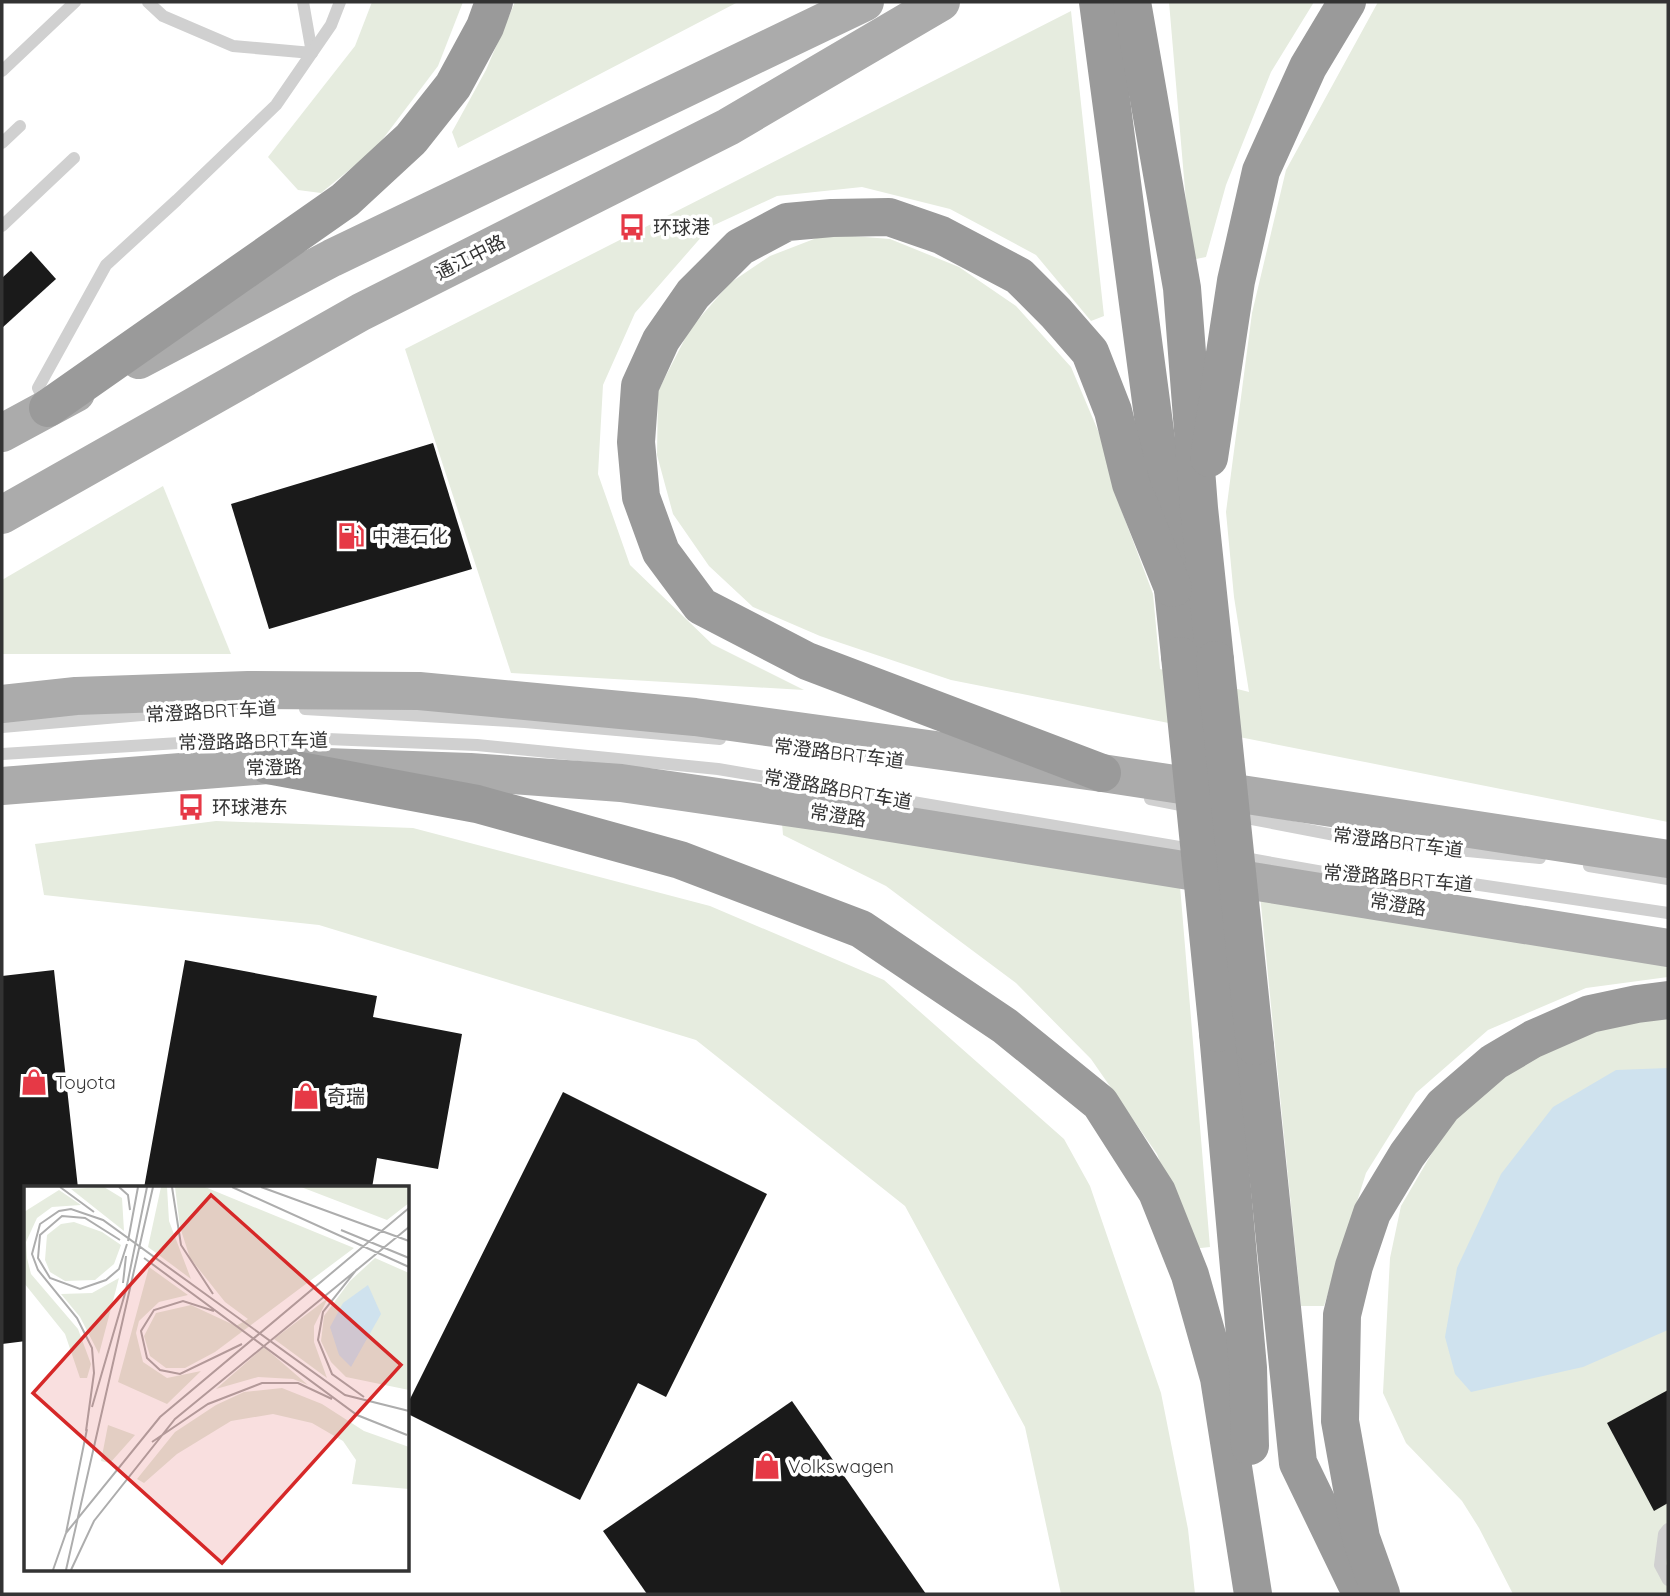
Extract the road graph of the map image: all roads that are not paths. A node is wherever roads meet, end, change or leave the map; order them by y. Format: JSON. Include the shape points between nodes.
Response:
{"nodes":[{"id":1,"x":75,"y":2,"type":"edge"},
{"id":2,"x":148,"y":2,"type":"edge"},
{"id":3,"x":303,"y":2,"type":"edge"},
{"id":4,"x":340,"y":2,"type":"edge"},
{"id":5,"x":494,"y":2,"type":"edge"},
{"id":6,"x":822,"y":2,"type":"edge"},
{"id":7,"x":865,"y":2,"type":"edge"},
{"id":8,"x":941,"y":2,"type":"edge"},
{"id":9,"x":1347,"y":2,"type":"edge"},
{"id":10,"x":1116,"y":10,"type":"edge"},
{"id":11,"x":312,"y":53,"type":"junction"},
{"id":12,"x":2,"y":71,"type":"edge"},
{"id":13,"x":679,"y":90,"type":"junction"},
{"id":14,"x":20,"y":126,"type":"dead end"},
{"id":15,"x":2,"y":143,"type":"edge"},
{"id":16,"x":74,"y":158,"type":"dead end"},
{"id":17,"x":2,"y":226,"type":"edge"},
{"id":18,"x":47,"y":408,"type":"junction"},
{"id":19,"x":2,"y":433,"type":"edge"},
{"id":20,"x":1199,"y":508,"type":"junction"},
{"id":21,"x":2,"y":515,"type":"edge"},
{"id":22,"x":1173,"y":588,"type":"junction"},
{"id":23,"x":1198,"y":658,"type":"junction"},
{"id":24,"x":2,"y":704,"type":"edge"},
{"id":25,"x":297,"y":708,"type":"dead end"},
{"id":26,"x":218,"y":709,"type":"dead end"},
{"id":27,"x":2,"y":727,"type":"edge"},
{"id":28,"x":727,"y":740,"type":"dead end"},
{"id":29,"x":2,"y":754,"type":"edge"},
{"id":30,"x":268,"y":765,"type":"junction"},
{"id":31,"x":1102,"y":773,"type":"junction"},
{"id":32,"x":2,"y":786,"type":"edge"},
{"id":33,"x":1142,"y":798,"type":"dead end"},
{"id":34,"x":1668,"y":859,"type":"edge"},
{"id":35,"x":1554,"y":860,"type":"dead end"},
{"id":36,"x":1580,"y":865,"type":"dead end"},
{"id":37,"x":1668,"y":879,"type":"edge"},
{"id":38,"x":1668,"y":913,"type":"edge"},
{"id":39,"x":1668,"y":948,"type":"edge"},
{"id":40,"x":1668,"y":1000,"type":"edge"},
{"id":41,"x":1668,"y":1529,"type":"edge"},
{"id":42,"x":1668,"y":1580,"type":"edge"},
{"id":43,"x":1253,"y":1594,"type":"edge"},
{"id":44,"x":1362,"y":1594,"type":"edge"},
{"id":45,"x":1381,"y":1594,"type":"edge"}],
"edges":[{"from":1,"to":12,"type":"lane"},
{"from":2,"to":11,"type":"lane","via":[[163,16],[233,46]]},
{"from":3,"to":11,"type":"lane"},
{"from":4,"to":11,"type":"lane"},
{"from":5,"to":18,"type":"highway","via":[[453,86],[411,139],[345,200]]},
{"from":6,"to":13,"type":"main road"},
{"from":7,"to":13,"type":"main road"},
{"from":8,"to":21,"type":"main road","name":"通江中路","via":[[728,127],[361,312]]},
{"from":9,"to":20,"type":"highway","via":[[1308,67],[1261,171],[1236,281]]},
{"from":10,"to":20,"type":"highway","via":[[1182,288]]},
{"from":10,"to":22,"type":"highway"},
{"from":11,"to":18,"type":"lane","via":[[276,105],[106,265],[38,388]]},
{"from":13,"to":18,"type":"main road","via":[[332,258]]},
{"from":14,"to":15,"type":"lane"},
{"from":16,"to":17,"type":"lane"},
{"from":18,"to":19,"type":"main road"},
{"from":20,"to":23,"type":"highway"},
{"from":22,"to":23,"type":"highway"},
{"from":22,"to":31,"type":"highway","via":[[1131,484],[1113,411],[1090,352],[1019,276],[941,235],[889,217],[787,222],[740,247],[693,294],[661,341],[640,386],[636,442],[641,497],[660,552],[701,606],[807,661]]},
{"from":23,"to":43,"type":"highway","bridge":true,"via":[[1218,1033],[1248,1368]]},
{"from":23,"to":44,"type":"highway","bridge":true,"via":[[1255,1046],[1298,1463]]},
{"from":24,"to":31,"type":"main road","via":[[76,696],[234,690],[419,691],[695,717]]},
{"from":25,"to":28,"type":"lane","name":"常澄路BRT车道"},
{"from":26,"to":27,"type":"lane","name":"常澄路BRT车道"},
{"from":29,"to":38,"type":"lane","name":"常澄路路BRT车道","via":[[277,737],[477,745],[718,769],[1340,874],[1466,883]]},
{"from":30,"to":32,"type":"main road","name":"常澄路"},
{"from":30,"to":39,"type":"main road","name":"常澄路","via":[[621,783]]},
{"from":30,"to":43,"type":"highway","via":[[477,804],[680,860],[861,929],[1005,1026],[1100,1103],[1157,1192],[1190,1275],[1219,1378]]},
{"from":31,"to":34,"type":"main road"},
{"from":33,"to":35,"type":"lane","name":"常澄路BRT车道","via":[[1366,841]]},
{"from":36,"to":37,"type":"lane"},
{"from":40,"to":45,"type":"highway","via":[[1590,1014],[1494,1062],[1443,1106],[1372,1213],[1342,1315],[1340,1421],[1361,1538]]},
{"from":41,"to":42,"type":"lane","via":[[1660,1565]]}]}
